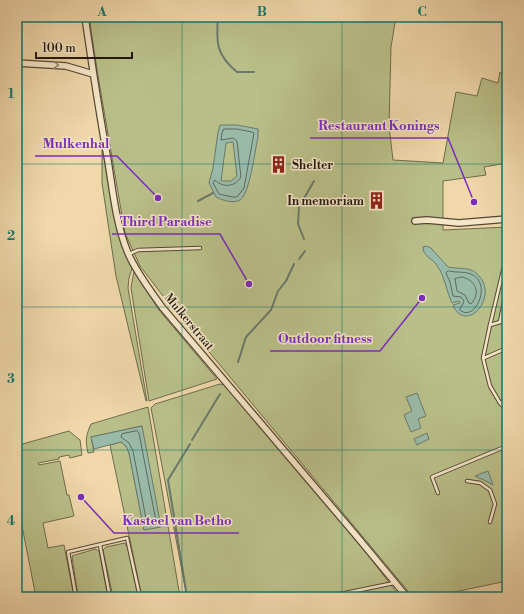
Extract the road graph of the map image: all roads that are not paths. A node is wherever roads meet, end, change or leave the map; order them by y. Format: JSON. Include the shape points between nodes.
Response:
{"nodes":[{"id":1,"x":86,"y":17,"type":"edge"},
{"id":2,"x":17,"y":63,"type":"edge"},
{"id":3,"x":93,"y":74,"type":"junction"},
{"id":4,"x":507,"y":218,"type":"edge"},
{"id":5,"x":415,"y":221,"type":"dead end"},
{"id":6,"x":200,"y":248,"type":"dead end"},
{"id":7,"x":129,"y":254,"type":"junction"},
{"id":8,"x":507,"y":254,"type":"edge"},
{"id":9,"x":507,"y":286,"type":"edge"},
{"id":10,"x":507,"y":299,"type":"edge"},
{"id":11,"x":503,"y":300,"type":"junction"},
{"id":12,"x":507,"y":320,"type":"edge"},
{"id":13,"x":500,"y":322,"type":"junction"},
{"id":14,"x":490,"y":325,"type":"junction"},
{"id":15,"x":507,"y":348,"type":"edge"},
{"id":16,"x":483,"y":358,"type":"junction"},
{"id":17,"x":507,"y":399,"type":"edge"},
{"id":18,"x":500,"y":403,"type":"junction"},
{"id":19,"x":507,"y":410,"type":"edge"},
{"id":20,"x":507,"y":446,"type":"edge"},
{"id":21,"x":466,"y":481,"type":"dead end"},
{"id":22,"x":438,"y":493,"type":"dead end"},
{"id":23,"x":490,"y":522,"type":"dead end"},
{"id":24,"x":100,"y":545,"type":"junction"},
{"id":25,"x":396,"y":583,"type":"junction"},
{"id":26,"x":76,"y":597,"type":"edge"},
{"id":27,"x":110,"y":597,"type":"edge"},
{"id":28,"x":140,"y":597,"type":"edge"},
{"id":29,"x":326,"y":597,"type":"edge"},
{"id":30,"x":407,"y":597,"type":"edge"}],
"edges":[{"from":1,"to":3,"type":"street","name":"Mulkerstraat"},
{"from":2,"to":3,"type":"street","one_way":true,"via":[[66,66]]},
{"from":3,"to":7,"type":"street","name":"Mulkerstraat","via":[[116,212]]},
{"from":4,"to":5,"type":"street","via":[[459,223]]},
{"from":6,"to":7,"type":"lane","via":[[138,250]]},
{"from":7,"to":25,"type":"street","name":"Mulkerstraat","via":[[162,308]]},
{"from":8,"to":14,"type":"lane"},
{"from":9,"to":11,"type":"lane"},
{"from":10,"to":11,"type":"lane"},
{"from":11,"to":13,"type":"lane"},
{"from":12,"to":13,"type":"lane"},
{"from":13,"to":14,"type":"lane"},
{"from":14,"to":16,"type":"lane"},
{"from":15,"to":16,"type":"lane"},
{"from":16,"to":18,"type":"lane","via":[[490,386]]},
{"from":17,"to":18,"type":"lane"},
{"from":18,"to":19,"type":"lane"},
{"from":20,"to":22,"type":"lane","via":[[432,477]]},
{"from":21,"to":23,"type":"lane","via":[[480,483],[490,490],[495,504]]},
{"from":24,"to":26,"type":"lane","via":[[68,552]]},
{"from":24,"to":27,"type":"lane"},
{"from":24,"to":28,"type":"lane","via":[[127,538]]},
{"from":25,"to":29,"type":"lane"},
{"from":25,"to":30,"type":"street","name":"Mulkerstraat"}]}
